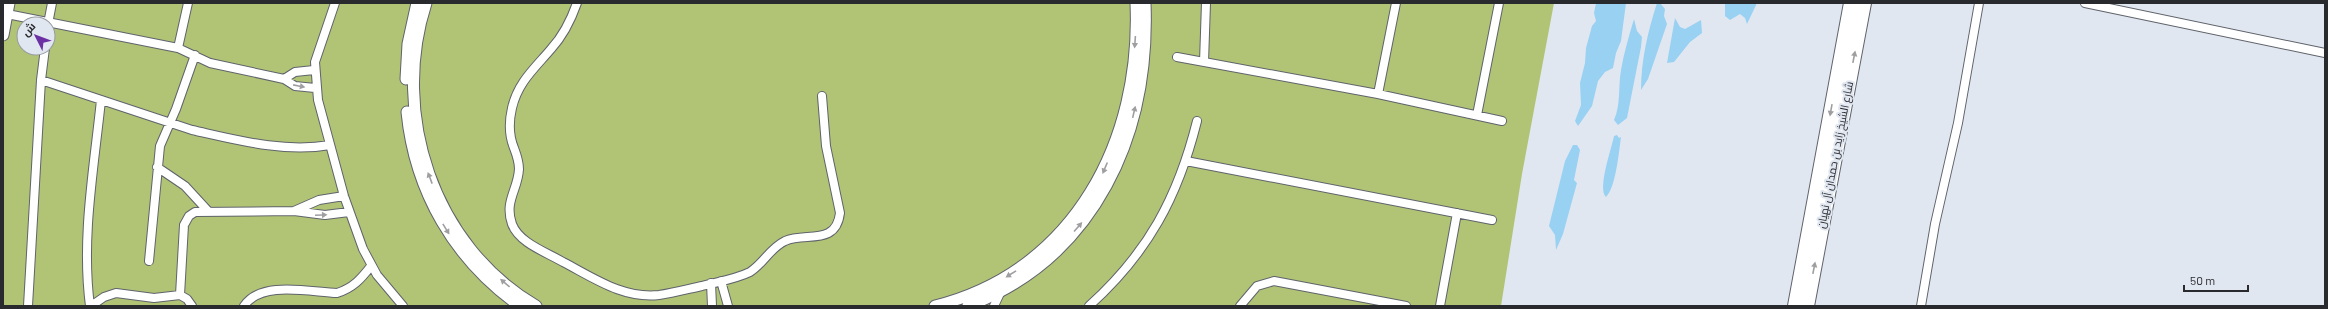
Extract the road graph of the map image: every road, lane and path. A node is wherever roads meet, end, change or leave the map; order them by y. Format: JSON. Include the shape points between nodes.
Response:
{"nodes":[{"id":1,"x":52,"y":3,"type":"edge"},
{"id":2,"x":188,"y":3,"type":"edge"},
{"id":3,"x":335,"y":3,"type":"edge"},
{"id":4,"x":417,"y":3,"type":"edge"},
{"id":5,"x":426,"y":3,"type":"edge"},
{"id":6,"x":577,"y":3,"type":"edge"},
{"id":7,"x":1136,"y":3,"type":"edge"},
{"id":8,"x":1145,"y":3,"type":"edge"},
{"id":9,"x":1206,"y":3,"type":"edge"},
{"id":10,"x":1396,"y":3,"type":"edge"},
{"id":11,"x":1499,"y":3,"type":"edge"},
{"id":12,"x":1851,"y":3,"type":"edge"},
{"id":13,"x":1864,"y":3,"type":"edge"},
{"id":14,"x":1978,"y":3,"type":"edge"},
{"id":15,"x":2085,"y":3,"type":"edge"},
{"id":16,"x":8,"y":8,"type":"edge"},
{"id":17,"x":31,"y":16,"type":"edge"},
{"id":18,"x":49,"y":16,"type":"edge"},
{"id":19,"x":56,"y":24,"type":"edge"},
{"id":20,"x":3,"y":35,"type":"edge"},
{"id":21,"x":178,"y":48,"type":"junction"},
{"id":22,"x":2325,"y":53,"type":"edge"},
{"id":23,"x":194,"y":55,"type":"junction"},
{"id":24,"x":44,"y":56,"type":"edge"},
{"id":25,"x":1177,"y":57,"type":"dead end"},
{"id":26,"x":1204,"y":62,"type":"junction"},
{"id":27,"x":314,"y":70,"type":"junction"},
{"id":28,"x":284,"y":79,"type":"junction"},
{"id":29,"x":41,"y":80,"type":"junction"},
{"id":30,"x":315,"y":88,"type":"junction"},
{"id":31,"x":1378,"y":94,"type":"junction"},
{"id":32,"x":822,"y":96,"type":"dead end"},
{"id":33,"x":101,"y":100,"type":"junction"},
{"id":34,"x":1477,"y":115,"type":"junction"},
{"id":35,"x":1197,"y":121,"type":"dead end"},
{"id":36,"x":1502,"y":121,"type":"dead end"},
{"id":37,"x":171,"y":123,"type":"junction"},
{"id":38,"x":330,"y":145,"type":"junction"},
{"id":39,"x":1186,"y":161,"type":"junction"},
{"id":40,"x":157,"y":167,"type":"junction"},
{"id":41,"x":344,"y":196,"type":"junction"},
{"id":42,"x":208,"y":210,"type":"junction"},
{"id":43,"x":294,"y":211,"type":"junction"},
{"id":44,"x":349,"y":212,"type":"junction"},
{"id":45,"x":1457,"y":213,"type":"junction"},
{"id":46,"x":1492,"y":220,"type":"dead end"},
{"id":47,"x":149,"y":261,"type":"dead end"},
{"id":48,"x":371,"y":266,"type":"junction"},
{"id":49,"x":722,"y":281,"type":"junction"},
{"id":50,"x":711,"y":283,"type":"junction"},
{"id":51,"x":1002,"y":290,"type":"junction"},
{"id":52,"x":180,"y":295,"type":"junction"},
{"id":53,"x":28,"y":306,"type":"edge"},
{"id":54,"x":90,"y":306,"type":"edge"},
{"id":55,"x":192,"y":306,"type":"edge"},
{"id":56,"x":244,"y":306,"type":"edge"},
{"id":57,"x":403,"y":306,"type":"edge"},
{"id":58,"x":520,"y":306,"type":"edge"},
{"id":59,"x":536,"y":306,"type":"edge"},
{"id":60,"x":712,"y":306,"type":"edge"},
{"id":61,"x":728,"y":306,"type":"edge"},
{"id":62,"x":935,"y":306,"type":"edge"},
{"id":63,"x":968,"y":306,"type":"edge"},
{"id":64,"x":994,"y":306,"type":"edge"},
{"id":65,"x":1089,"y":306,"type":"edge"},
{"id":66,"x":1240,"y":306,"type":"edge"},
{"id":67,"x":1406,"y":306,"type":"edge"},
{"id":68,"x":1440,"y":306,"type":"edge"},
{"id":69,"x":1795,"y":306,"type":"edge"},
{"id":70,"x":1807,"y":306,"type":"edge"},
{"id":71,"x":1921,"y":306,"type":"edge"}],
"edges":[{"from":1,"to":18,"type":"street"},
{"from":2,"to":21,"type":"street"},
{"from":3,"to":27,"type":"street"},
{"from":4,"to":58,"type":"street","one_way":true,"via":[[408,44],[406,93],[411,142],[423,184],[446,229],[464,255],[486,279]]},
{"from":59,"to":5,"type":"street","one_way":true,"via":[[494,274],[470,247],[449,217],[426,167],[417,131],[413,90],[416,45]]},
{"from":6,"to":50,"type":"street","via":[[561,36],[528,73],[515,98],[510,127],[519,172],[510,197],[509,210],[514,228],[517,234],[531,244],[610,288],[625,293],[659,295]]},
{"from":7,"to":62,"type":"street","one_way":true,"via":[[1135,47],[1126,103],[1109,158],[1090,196],[1062,232],[1025,264],[980,291]]},
{"from":51,"to":8,"type":"street","one_way":true,"via":[[1042,262],[1075,231],[1100,199],[1115,172],[1138,99],[1144,54]]},
{"from":9,"to":26,"type":"street"},
{"from":10,"to":31,"type":"street"},
{"from":11,"to":34,"type":"street"},
{"from":12,"to":69,"type":"highway","name":"شارع الشيخ زايد بن حمدان آل نهيان","one_way":true},
{"from":70,"to":13,"type":"highway","name":"شارع الشيخ زايد بن حمدان آل نهيان","one_way":true},
{"from":14,"to":71,"type":"street","via":[[1958,123],[1934,224]]},
{"from":15,"to":22,"type":"street"},
{"from":16,"to":17,"type":"street"},
{"from":16,"to":20,"type":"street"},
{"from":19,"to":21,"type":"street"},
{"from":21,"to":23,"type":"street"},
{"from":23,"to":28,"type":"street","via":[[210,63]]},
{"from":23,"to":37,"type":"street"},
{"from":24,"to":29,"type":"street"},
{"from":25,"to":26,"type":"street"},
{"from":26,"to":31,"type":"street"},
{"from":27,"to":28,"type":"street","via":[[295,72]]},
{"from":27,"to":30,"type":"street"},
{"from":28,"to":30,"type":"street","one_way":true,"via":[[295,86]]},
{"from":29,"to":33,"type":"street"},
{"from":29,"to":53,"type":"street"},
{"from":30,"to":38,"type":"street"},
{"from":31,"to":34,"type":"street"},
{"from":32,"to":49,"type":"street","via":[[828,159],[839,208],[837,223],[824,235],[792,239],[780,244],[751,271]]},
{"from":33,"to":37,"type":"street"},
{"from":33,"to":54,"type":"street","via":[[87,246]]},
{"from":34,"to":36,"type":"street"},
{"from":35,"to":39,"type":"street"},
{"from":37,"to":38,"type":"street","via":[[268,145],[301,148]]},
{"from":37,"to":40,"type":"street","via":[[160,146]]},
{"from":38,"to":41,"type":"street"},
{"from":39,"to":45,"type":"street"},
{"from":39,"to":65,"type":"street","via":[[1171,200],[1146,244]]},
{"from":40,"to":42,"type":"street","via":[[185,186]]},
{"from":40,"to":47,"type":"street"},
{"from":41,"to":43,"type":"street","via":[[319,200]]},
{"from":41,"to":44,"type":"street"},
{"from":42,"to":43,"type":"street"},
{"from":42,"to":52,"type":"street","via":[[195,212],[185,222]]},
{"from":43,"to":44,"type":"street","one_way":true,"via":[[315,215]]},
{"from":44,"to":48,"type":"street"},
{"from":45,"to":46,"type":"street"},
{"from":45,"to":68,"type":"street"},
{"from":48,"to":56,"type":"street","via":[[357,283],[344,291],[337,293],[269,290],[255,295]]},
{"from":48,"to":57,"type":"street"},
{"from":49,"to":50,"type":"street"},
{"from":49,"to":61,"type":"street"},
{"from":50,"to":60,"type":"street"},
{"from":51,"to":63,"type":"street"},
{"from":51,"to":64,"type":"street"},
{"from":52,"to":54,"type":"street","via":[[154,298],[116,293],[104,296]]},
{"from":52,"to":55,"type":"street","via":[[187,298]]},
{"from":66,"to":67,"type":"street","via":[[1257,286],[1274,281]]}]}
